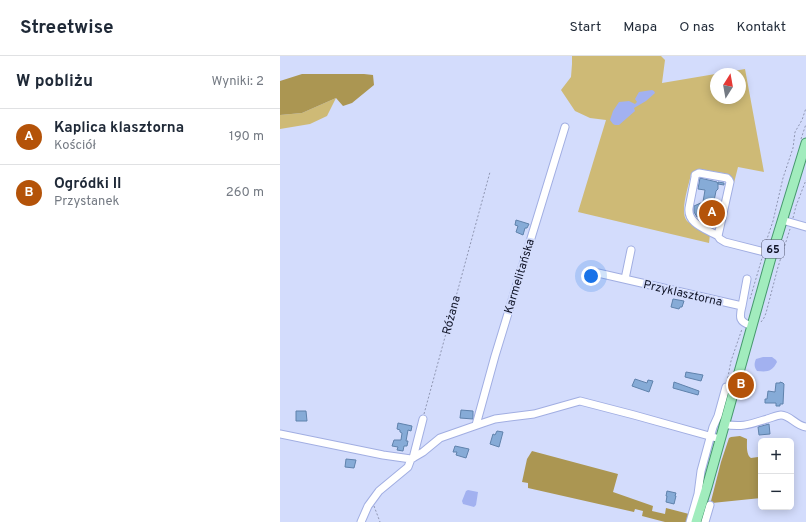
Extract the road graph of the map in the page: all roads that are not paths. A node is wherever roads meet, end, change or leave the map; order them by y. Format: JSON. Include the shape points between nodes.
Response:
{"nodes":[{"id":1,"x":565,"y":127,"type":"dead end"},
{"id":2,"x":806,"y":143,"type":"edge"},
{"id":3,"x":782,"y":220,"type":"junction"},
{"id":4,"x":806,"y":227,"type":"edge"},
{"id":5,"x":718,"y":236,"type":"junction"},
{"id":6,"x":631,"y":250,"type":"dead end"},
{"id":7,"x":772,"y":254,"type":"junction"},
{"id":8,"x":598,"y":273,"type":"dead end"},
{"id":9,"x":625,"y":279,"type":"junction"},
{"id":10,"x":747,"y":279,"type":"dead end"},
{"id":11,"x":742,"y":306,"type":"junction"},
{"id":12,"x":756,"y":324,"type":"junction"},
{"id":13,"x":726,"y":387,"type":"dead end"},
{"id":14,"x":423,"y":419,"type":"road end"},
{"id":15,"x":724,"y":424,"type":"junction"},
{"id":16,"x":476,"y":425,"type":"junction"},
{"id":17,"x":806,"y":427,"type":"edge"},
{"id":18,"x":280,"y":434,"type":"edge"},
{"id":19,"x":710,"y":437,"type":"junction"},
{"id":20,"x":720,"y":440,"type":"junction"},
{"id":21,"x":412,"y":459,"type":"junction"},
{"id":22,"x":708,"y":504,"type":"junction"},
{"id":23,"x":361,"y":522,"type":"edge"},
{"id":24,"x":690,"y":522,"type":"edge"},
{"id":25,"x":696,"y":522,"type":"edge"},
{"id":26,"x":705,"y":522,"type":"edge"}],
"edges":[{"from":1,"to":16,"type":"street","name":"Karmelitańska"},
{"from":2,"to":3,"type":"main road","number":"65"},
{"from":3,"to":4,"type":"street"},
{"from":3,"to":7,"type":"main road","number":"65"},
{"from":5,"to":5,"type":"street","via":[[729,180],[699,173],[695,178],[688,212],[696,224]]},
{"from":5,"to":7,"type":"street","via":[[725,242]]},
{"from":6,"to":9,"type":"street"},
{"from":7,"to":12,"type":"main road","number":"65"},
{"from":8,"to":9,"type":"street","name":"Przyklasztorna"},
{"from":9,"to":11,"type":"street","name":"Przyklasztorna"},
{"from":10,"to":11,"type":"street"},
{"from":11,"to":12,"type":"street","via":[[740,319],[744,323]]},
{"from":12,"to":15,"type":"main road","number":"65"},
{"from":13,"to":19,"type":"street"},
{"from":14,"to":21,"type":"street"},
{"from":15,"to":17,"type":"street","via":[[743,426],[783,415],[799,426]]},
{"from":15,"to":20,"type":"main road","number":"65"},
{"from":16,"to":19,"type":"street","via":[[494,419],[534,414],[580,401]]},
{"from":16,"to":21,"type":"street","via":[[440,438]]},
{"from":18,"to":21,"type":"street"},
{"from":19,"to":20,"type":"street"},
{"from":19,"to":24,"type":"street"},
{"from":20,"to":22,"type":"main road","number":"65"},
{"from":21,"to":23,"type":"street","via":[[408,467],[379,491]]},
{"from":22,"to":25,"type":"main road","number":"65"},
{"from":22,"to":26,"type":"street"}]}
